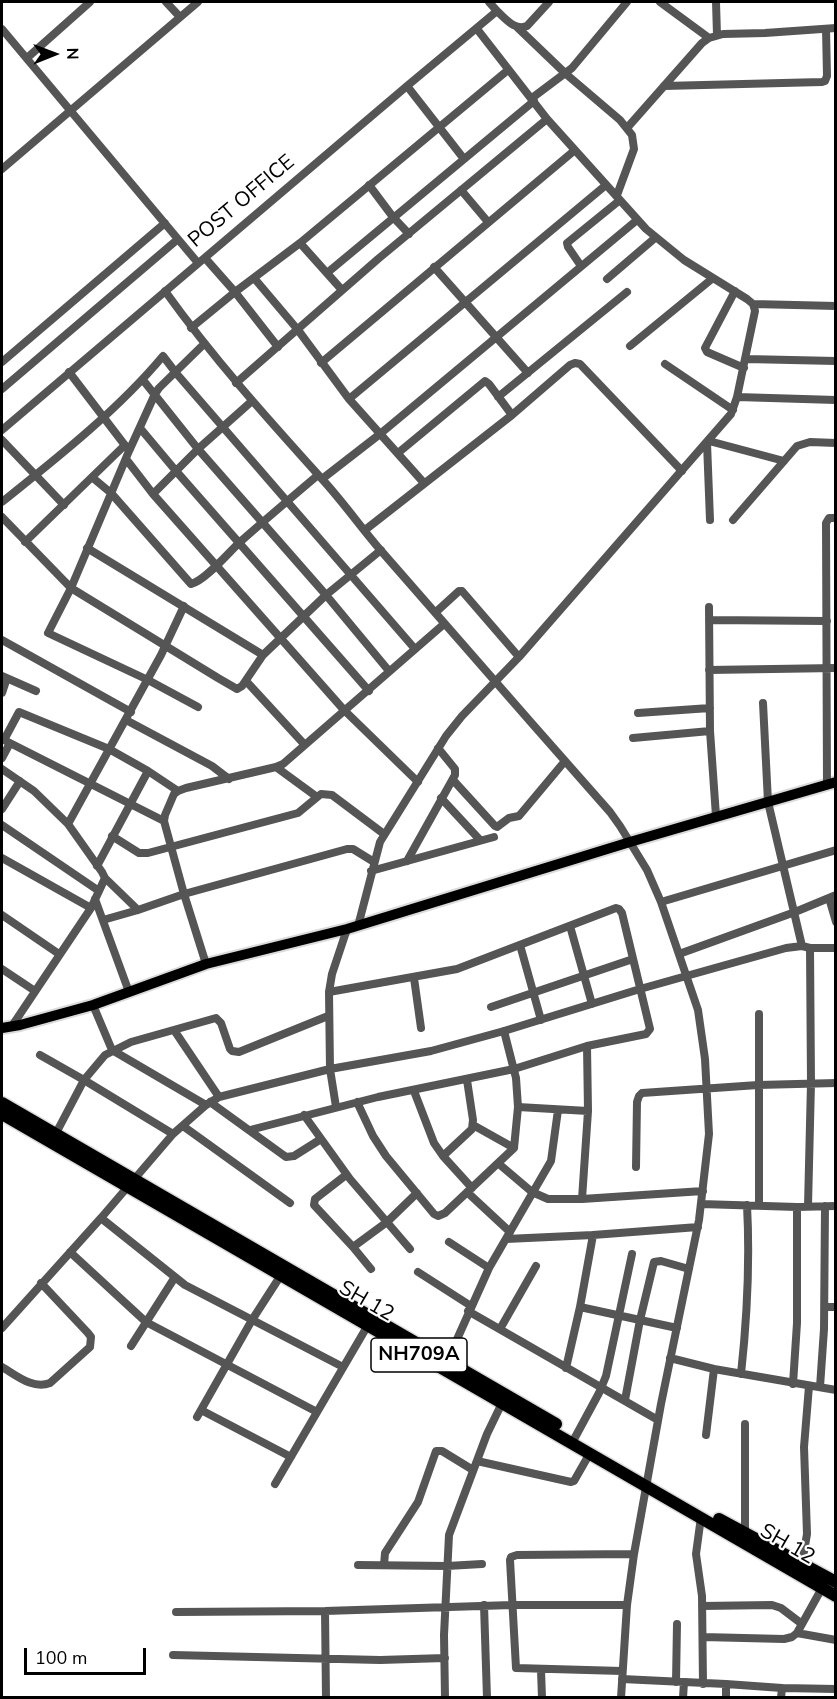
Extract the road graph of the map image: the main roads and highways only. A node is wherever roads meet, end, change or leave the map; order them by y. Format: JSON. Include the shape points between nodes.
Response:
{"nodes":[{"id":1,"x":831,"y":783,"type":"edge"},
{"id":2,"x":7,"y":1027,"type":"edge"},
{"id":3,"x":2,"y":1103,"type":"edge"},
{"id":4,"x":2,"y":1114,"type":"edge"},
{"id":5,"x":53,"y":1138,"type":"junction"},
{"id":6,"x":131,"y":1183,"type":"junction"},
{"id":7,"x":445,"y":1365,"type":"junction"},
{"id":8,"x":574,"y":1439,"type":"junction"},
{"id":9,"x":647,"y":1482,"type":"junction"},
{"id":10,"x":836,"y":1582,"type":"edge"},
{"id":11,"x":836,"y":1596,"type":"edge"}],
"edges":[{"from":1,"to":2,"type":"main road","via":[[358,926],[206,964],[93,1005]]},
{"from":3,"to":5,"type":"highway","name":"SH 12","number":"NH709A"},
{"from":4,"to":5,"type":"highway","name":"SH 12","number":"NH709A"},
{"from":5,"to":6,"type":"highway","name":"SH 12","number":"NH709A"},
{"from":6,"to":7,"type":"highway","name":"SH 12","number":"NH709A"},
{"from":6,"to":7,"type":"highway","name":"SH 12","number":"NH709A","via":[[281,1275]]},
{"from":7,"to":8,"type":"highway","name":"SH 12","number":"NH709A"},
{"from":7,"to":8,"type":"highway","name":"SH 12","number":"NH709A","via":[[502,1403]]},
{"from":8,"to":9,"type":"highway","name":"SH 12","number":"NH709A"},
{"from":8,"to":9,"type":"highway","name":"SH 12","number":"NH709A","via":[[590,1453]]},
{"from":9,"to":10,"type":"highway","name":"SH 12","number":"NH709A"},
{"from":9,"to":11,"type":"highway","name":"SH 12","number":"NH709A"}]}
